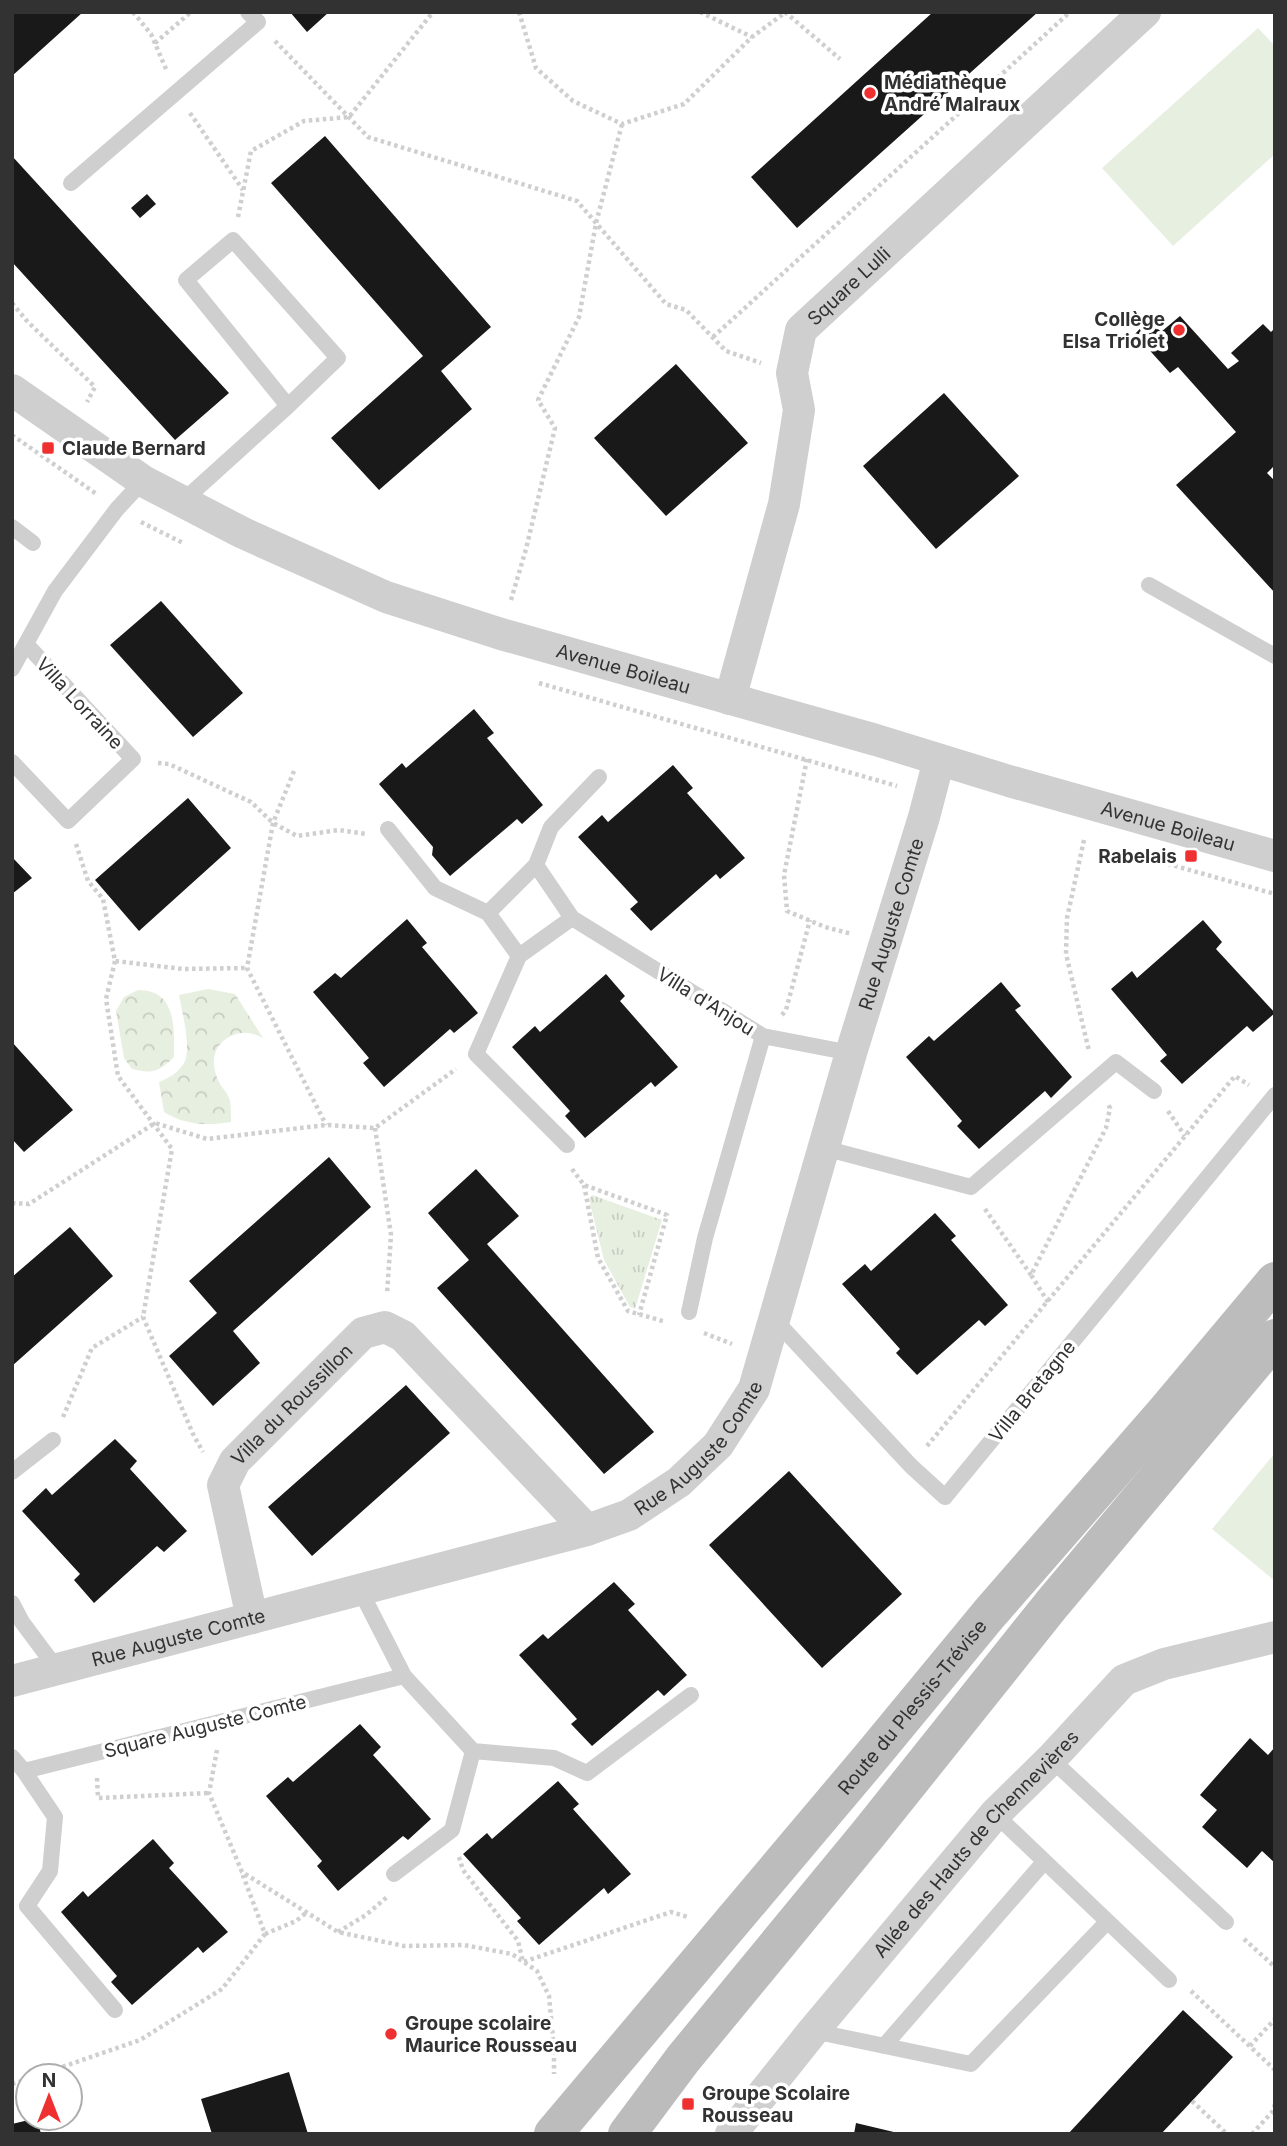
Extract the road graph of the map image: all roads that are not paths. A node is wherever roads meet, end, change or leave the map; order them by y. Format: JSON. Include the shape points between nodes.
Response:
{"nodes":[{"id":1,"x":1145,"y":12,"type":"edge"},
{"id":2,"x":253,"y":17,"type":"edge"},
{"id":3,"x":71,"y":183,"type":"dead end"},
{"id":4,"x":12,"y":390,"type":"edge"},
{"id":5,"x":288,"y":406,"type":"junction"},
{"id":6,"x":143,"y":481,"type":"junction"},
{"id":7,"x":183,"y":501,"type":"junction"},
{"id":8,"x":12,"y":527,"type":"edge"},
{"id":9,"x":33,"y":543,"type":"dead end"},
{"id":10,"x":1149,"y":585,"type":"dead end"},
{"id":11,"x":26,"y":644,"type":"junction"},
{"id":12,"x":1275,"y":656,"type":"edge"},
{"id":13,"x":12,"y":669,"type":"edge"},
{"id":14,"x":730,"y":699,"type":"junction"},
{"id":15,"x":939,"y":760,"type":"junction"},
{"id":16,"x":12,"y":762,"type":"edge"},
{"id":17,"x":599,"y":777,"type":"dead end"},
{"id":18,"x":382,"y":832,"type":"road end"},
{"id":19,"x":1275,"y":856,"type":"edge"},
{"id":20,"x":536,"y":865,"type":"junction"},
{"id":21,"x":488,"y":913,"type":"junction"},
{"id":22,"x":572,"y":918,"type":"junction"},
{"id":23,"x":519,"y":956,"type":"junction"},
{"id":24,"x":763,"y":1036,"type":"junction"},
{"id":25,"x":851,"y":1053,"type":"junction"},
{"id":26,"x":1154,"y":1091,"type":"dead end"},
{"id":27,"x":1272,"y":1097,"type":"edge"},
{"id":28,"x":567,"y":1145,"type":"dead end"},
{"id":29,"x":824,"y":1148,"type":"junction"},
{"id":30,"x":1275,"y":1281,"type":"edge"},
{"id":31,"x":689,"y":1312,"type":"dead end"},
{"id":32,"x":774,"y":1319,"type":"junction"},
{"id":33,"x":1275,"y":1338,"type":"edge"},
{"id":34,"x":53,"y":1440,"type":"road end"},
{"id":35,"x":12,"y":1472,"type":"edge"},
{"id":36,"x":587,"y":1530,"type":"junction"},
{"id":37,"x":360,"y":1590,"type":"junction"},
{"id":38,"x":12,"y":1603,"type":"edge"},
{"id":39,"x":252,"y":1618,"type":"junction"},
{"id":40,"x":1275,"y":1637,"type":"edge"},
{"id":41,"x":57,"y":1669,"type":"junction"},
{"id":42,"x":404,"y":1676,"type":"junction"},
{"id":43,"x":12,"y":1681,"type":"edge"},
{"id":44,"x":691,"y":1695,"type":"dead end"},
{"id":45,"x":472,"y":1751,"type":"junction"},
{"id":46,"x":12,"y":1757,"type":"edge"},
{"id":47,"x":1051,"y":1759,"type":"junction"},
{"id":48,"x":24,"y":1771,"type":"junction"},
{"id":49,"x":995,"y":1814,"type":"junction"},
{"id":50,"x":1044,"y":1862,"type":"junction"},
{"id":51,"x":394,"y":1874,"type":"dead end"},
{"id":52,"x":1107,"y":1922,"type":"junction"},
{"id":53,"x":1226,"y":1922,"type":"road end"},
{"id":54,"x":1169,"y":1980,"type":"road end"},
{"id":55,"x":115,"y":2010,"type":"dead end"},
{"id":56,"x":813,"y":2031,"type":"junction"},
{"id":57,"x":884,"y":2046,"type":"junction"},
{"id":58,"x":554,"y":2134,"type":"edge"},
{"id":59,"x":627,"y":2134,"type":"edge"},
{"id":60,"x":731,"y":2134,"type":"edge"}],
"edges":[{"from":1,"to":14,"type":"street","name":"Square Lulli","via":[[800,330],[792,373],[799,411],[784,504]]},
{"from":2,"to":3,"type":"lane"},
{"from":4,"to":6,"type":"street","name":"Avenue Boileau"},
{"from":5,"to":5,"type":"lane","via":[[338,358],[233,240],[186,281]]},
{"from":5,"to":7,"type":"lane"},
{"from":6,"to":7,"type":"street","name":"Avenue Boileau"},
{"from":6,"to":11,"type":"lane","name":"Villa Lorraine","via":[[55,591]]},
{"from":7,"to":14,"type":"street","name":"Avenue Boileau","via":[[386,597]]},
{"from":8,"to":9,"type":"lane"},
{"from":10,"to":12,"type":"lane"},
{"from":11,"to":13,"type":"lane","name":"Villa Lorraine"},
{"from":11,"to":16,"type":"lane","name":"Villa Lorraine","via":[[132,760],[68,821]]},
{"from":14,"to":15,"type":"street","name":"Avenue Boileau"},
{"from":15,"to":19,"type":"street","name":"Avenue Boileau"},
{"from":15,"to":25,"type":"street","name":"Rue Auguste Comte"},
{"from":17,"to":20,"type":"lane","via":[[551,827]]},
{"from":18,"to":21,"type":"lane","via":[[435,888]]},
{"from":20,"to":21,"type":"lane"},
{"from":20,"to":22,"type":"lane","name":"Villa d'Anjou"},
{"from":21,"to":23,"type":"lane"},
{"from":22,"to":23,"type":"lane"},
{"from":22,"to":24,"type":"lane","name":"Villa d'Anjou"},
{"from":23,"to":28,"type":"lane","via":[[476,1054]]},
{"from":24,"to":25,"type":"lane","name":"Villa d'Anjou"},
{"from":24,"to":31,"type":"lane","via":[[705,1238]]},
{"from":25,"to":29,"type":"street","name":"Rue Auguste Comte"},
{"from":26,"to":29,"type":"lane","via":[[1116,1062],[971,1187]]},
{"from":27,"to":32,"type":"lane","name":"Villa Bretagne","via":[[945,1497]]},
{"from":29,"to":32,"type":"street","name":"Rue Auguste Comte"},
{"from":30,"to":58,"type":"main road","name":"Route du Plessis-Trévise"},
{"from":32,"to":36,"type":"street","name":"Rue Auguste Comte","via":[[754,1389],[718,1444],[680,1482],[629,1515]]},
{"from":33,"to":59,"type":"main road","via":[[1052,1604]]},
{"from":34,"to":35,"type":"lane"},
{"from":36,"to":37,"type":"street","name":"Rue Auguste Comte"},
{"from":36,"to":39,"type":"street","name":"Villa du Roussillon","via":[[402,1336],[385,1327],[363,1333],[235,1461],[223,1485]]},
{"from":37,"to":39,"type":"street","name":"Rue Auguste Comte"},
{"from":37,"to":42,"type":"lane"},
{"from":38,"to":41,"type":"lane"},
{"from":39,"to":41,"type":"street","name":"Rue Auguste Comte"},
{"from":40,"to":47,"type":"street","name":"Allée des Hauts de Chennevières","via":[[1164,1664],[1124,1681]]},
{"from":41,"to":43,"type":"street","name":"Rue Auguste Comte"},
{"from":42,"to":45,"type":"lane"},
{"from":42,"to":48,"type":"lane","name":"Square Auguste Comte"},
{"from":44,"to":45,"type":"lane","via":[[587,1773],[554,1758]]},
{"from":45,"to":51,"type":"lane","via":[[452,1830]]},
{"from":46,"to":48,"type":"lane"},
{"from":47,"to":49,"type":"street","name":"Allée des Hauts de Chennevières"},
{"from":47,"to":53,"type":"lane"},
{"from":48,"to":55,"type":"lane","via":[[55,1818],[50,1871],[27,1906]]},
{"from":49,"to":50,"type":"lane"},
{"from":49,"to":56,"type":"street","name":"Allée des Hauts de Chennevières"},
{"from":50,"to":52,"type":"lane"},
{"from":50,"to":57,"type":"lane"},
{"from":52,"to":54,"type":"lane"},
{"from":52,"to":57,"type":"lane","via":[[971,2064]]},
{"from":56,"to":57,"type":"lane"},
{"from":56,"to":60,"type":"street","name":"Allée des Hauts de Chennevières"}]}
